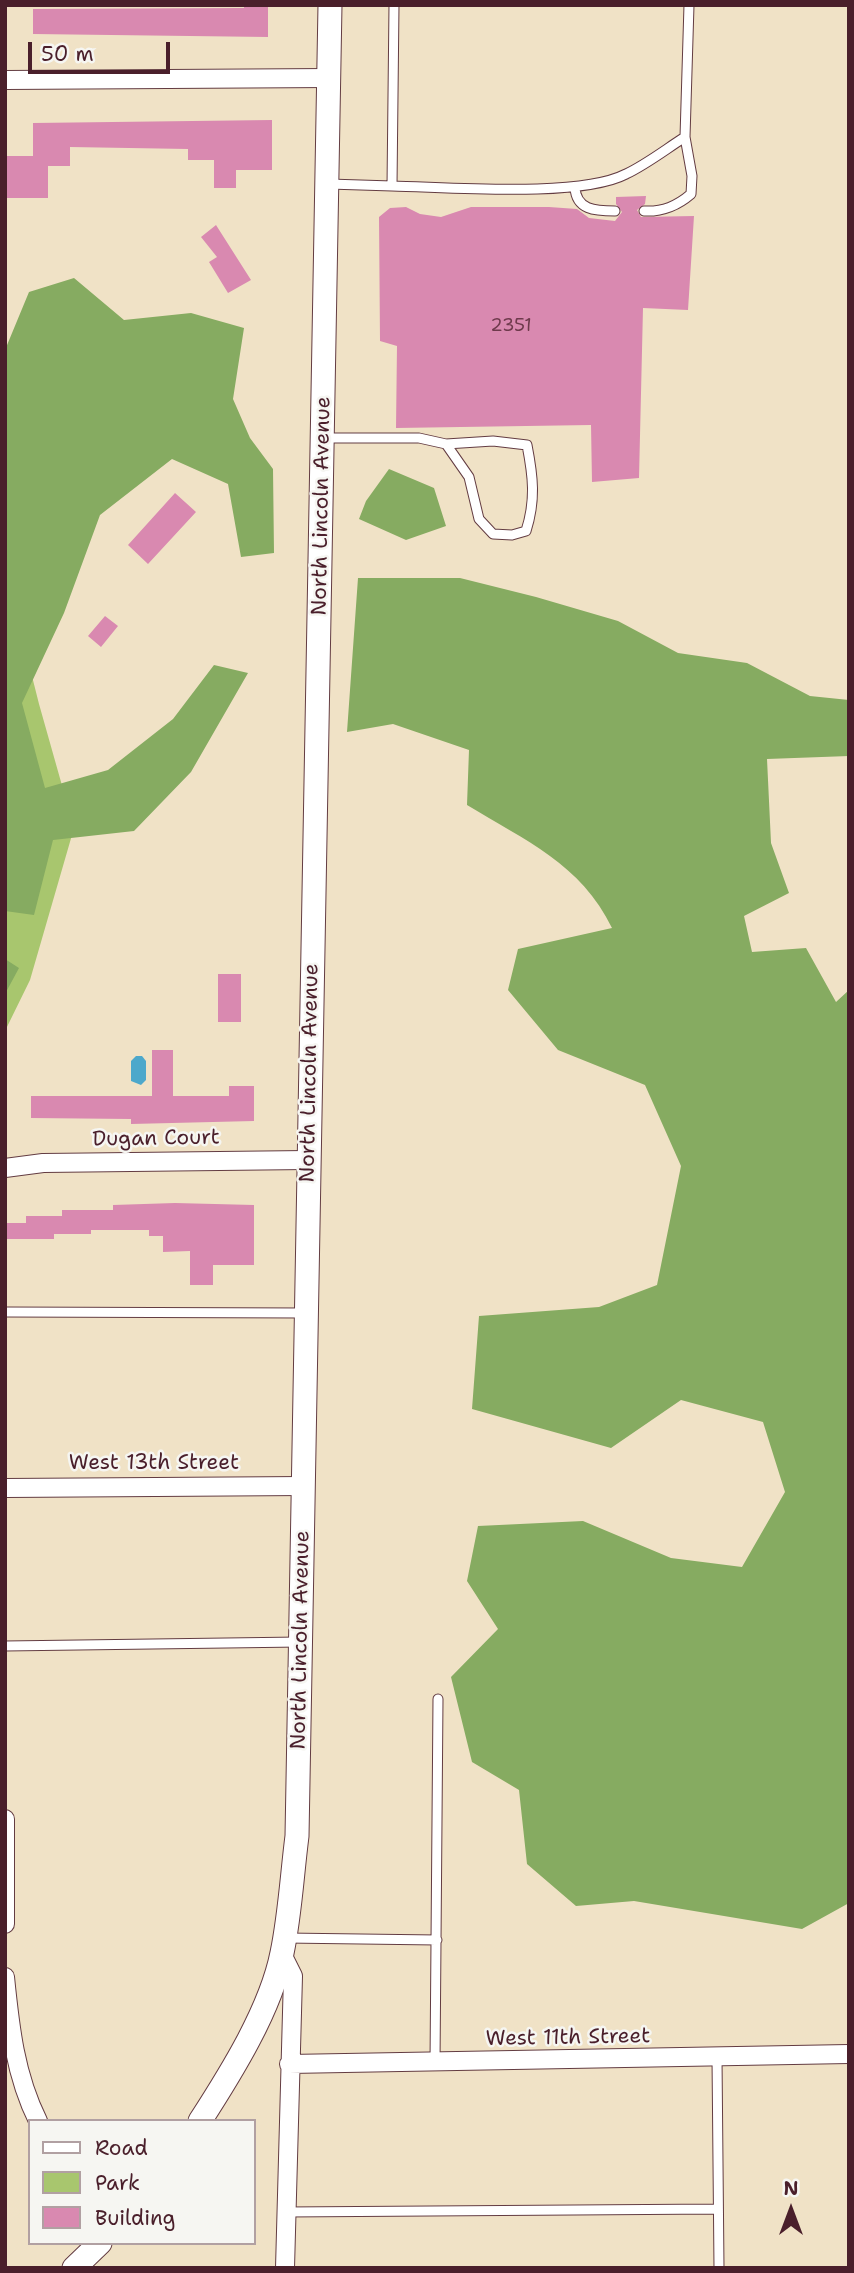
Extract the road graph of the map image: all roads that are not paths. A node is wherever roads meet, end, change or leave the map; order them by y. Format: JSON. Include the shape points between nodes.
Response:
{"nodes":[{"id":1,"x":330,"y":5,"type":"edge"},
{"id":2,"x":394,"y":5,"type":"edge"},
{"id":3,"x":689,"y":5,"type":"edge"},
{"id":4,"x":329,"y":78,"type":"junction"},
{"id":5,"x":5,"y":80,"type":"edge"},
{"id":6,"x":685,"y":137,"type":"junction"},
{"id":7,"x":327,"y":184,"type":"junction"},
{"id":8,"x":392,"y":186,"type":"junction"},
{"id":9,"x":575,"y":187,"type":"junction"},
{"id":10,"x":615,"y":211,"type":"dead end"},
{"id":11,"x":644,"y":211,"type":"dead end"},
{"id":12,"x":323,"y":438,"type":"junction"},
{"id":13,"x":446,"y":444,"type":"junction"},
{"id":14,"x":307,"y":1160,"type":"junction"},
{"id":15,"x":5,"y":1168,"type":"edge"},
{"id":16,"x":5,"y":1311,"type":"edge"},
{"id":17,"x":306,"y":1313,"type":"junction"},
{"id":18,"x":304,"y":1486,"type":"junction"},
{"id":19,"x":5,"y":1488,"type":"edge"},
{"id":20,"x":302,"y":1642,"type":"junction"},
{"id":21,"x":5,"y":1646,"type":"edge"},
{"id":22,"x":438,"y":1699,"type":"dead end"},
{"id":23,"x":5,"y":1819,"type":"edge"},
{"id":24,"x":5,"y":1924,"type":"edge"},
{"id":25,"x":437,"y":1940,"type":"junction"},
{"id":26,"x":283,"y":1946,"type":"junction"},
{"id":27,"x":5,"y":1977,"type":"edge"},
{"id":28,"x":849,"y":2054,"type":"edge"},
{"id":29,"x":717,"y":2059,"type":"junction"},
{"id":30,"x":435,"y":2063,"type":"junction"},
{"id":31,"x":289,"y":2064,"type":"junction"},
{"id":32,"x":37,"y":2119,"type":"edge"},
{"id":33,"x":202,"y":2119,"type":"edge"},
{"id":34,"x":718,"y":2210,"type":"junction"},
{"id":35,"x":286,"y":2212,"type":"junction"},
{"id":36,"x":98,"y":2245,"type":"edge"},
{"id":37,"x":74,"y":2268,"type":"edge"},
{"id":38,"x":285,"y":2268,"type":"edge"},
{"id":39,"x":719,"y":2268,"type":"edge"}],
"edges":[{"from":1,"to":4,"type":"street","name":"North Lincoln Avenue"},
{"from":2,"to":8,"type":"lane"},
{"from":3,"to":6,"type":"lane"},
{"from":4,"to":5,"type":"street"},
{"from":4,"to":7,"type":"street","name":"North Lincoln Avenue"},
{"from":6,"to":9,"type":"lane","via":[[626,175]]},
{"from":6,"to":11,"type":"lane","via":[[691,194],[659,212]]},
{"from":7,"to":8,"type":"lane"},
{"from":7,"to":12,"type":"street","name":"North Lincoln Avenue"},
{"from":8,"to":9,"type":"lane"},
{"from":9,"to":10,"type":"lane","via":[[582,206]]},
{"from":12,"to":13,"type":"lane","via":[[419,438]]},
{"from":12,"to":14,"type":"street","name":"North Lincoln Avenue"},
{"from":13,"to":13,"type":"lane","via":[[469,477],[479,519],[493,534],[526,531],[534,506],[527,445],[493,441]]},
{"from":14,"to":15,"type":"street","name":"Dugan Court","via":[[43,1163]]},
{"from":14,"to":17,"type":"street","name":"North Lincoln Avenue"},
{"from":16,"to":17,"type":"lane"},
{"from":17,"to":18,"type":"street","name":"North Lincoln Avenue"},
{"from":18,"to":19,"type":"street","name":"West 13th Street"},
{"from":18,"to":20,"type":"street","name":"North Lincoln Avenue"},
{"from":20,"to":21,"type":"lane"},
{"from":20,"to":26,"type":"street","name":"North Lincoln Avenue","via":[[297,1836]]},
{"from":22,"to":25,"type":"lane"},
{"from":23,"to":24,"type":"street"},
{"from":25,"to":26,"type":"lane"},
{"from":25,"to":30,"type":"lane"},
{"from":26,"to":31,"type":"street","via":[[293,1976]]},
{"from":26,"to":33,"type":"street","name":"North Lincoln Avenue","via":[[257,2020]]},
{"from":27,"to":32,"type":"street","via":[[23,2091]]},
{"from":28,"to":29,"type":"street","name":"West 11th Street"},
{"from":29,"to":30,"type":"street","name":"West 11th Street"},
{"from":29,"to":34,"type":"lane"},
{"from":30,"to":31,"type":"street","name":"West 11th Street"},
{"from":31,"to":35,"type":"street"},
{"from":34,"to":35,"type":"lane"},
{"from":34,"to":39,"type":"lane"},
{"from":35,"to":38,"type":"street"},
{"from":36,"to":37,"type":"street"}]}
